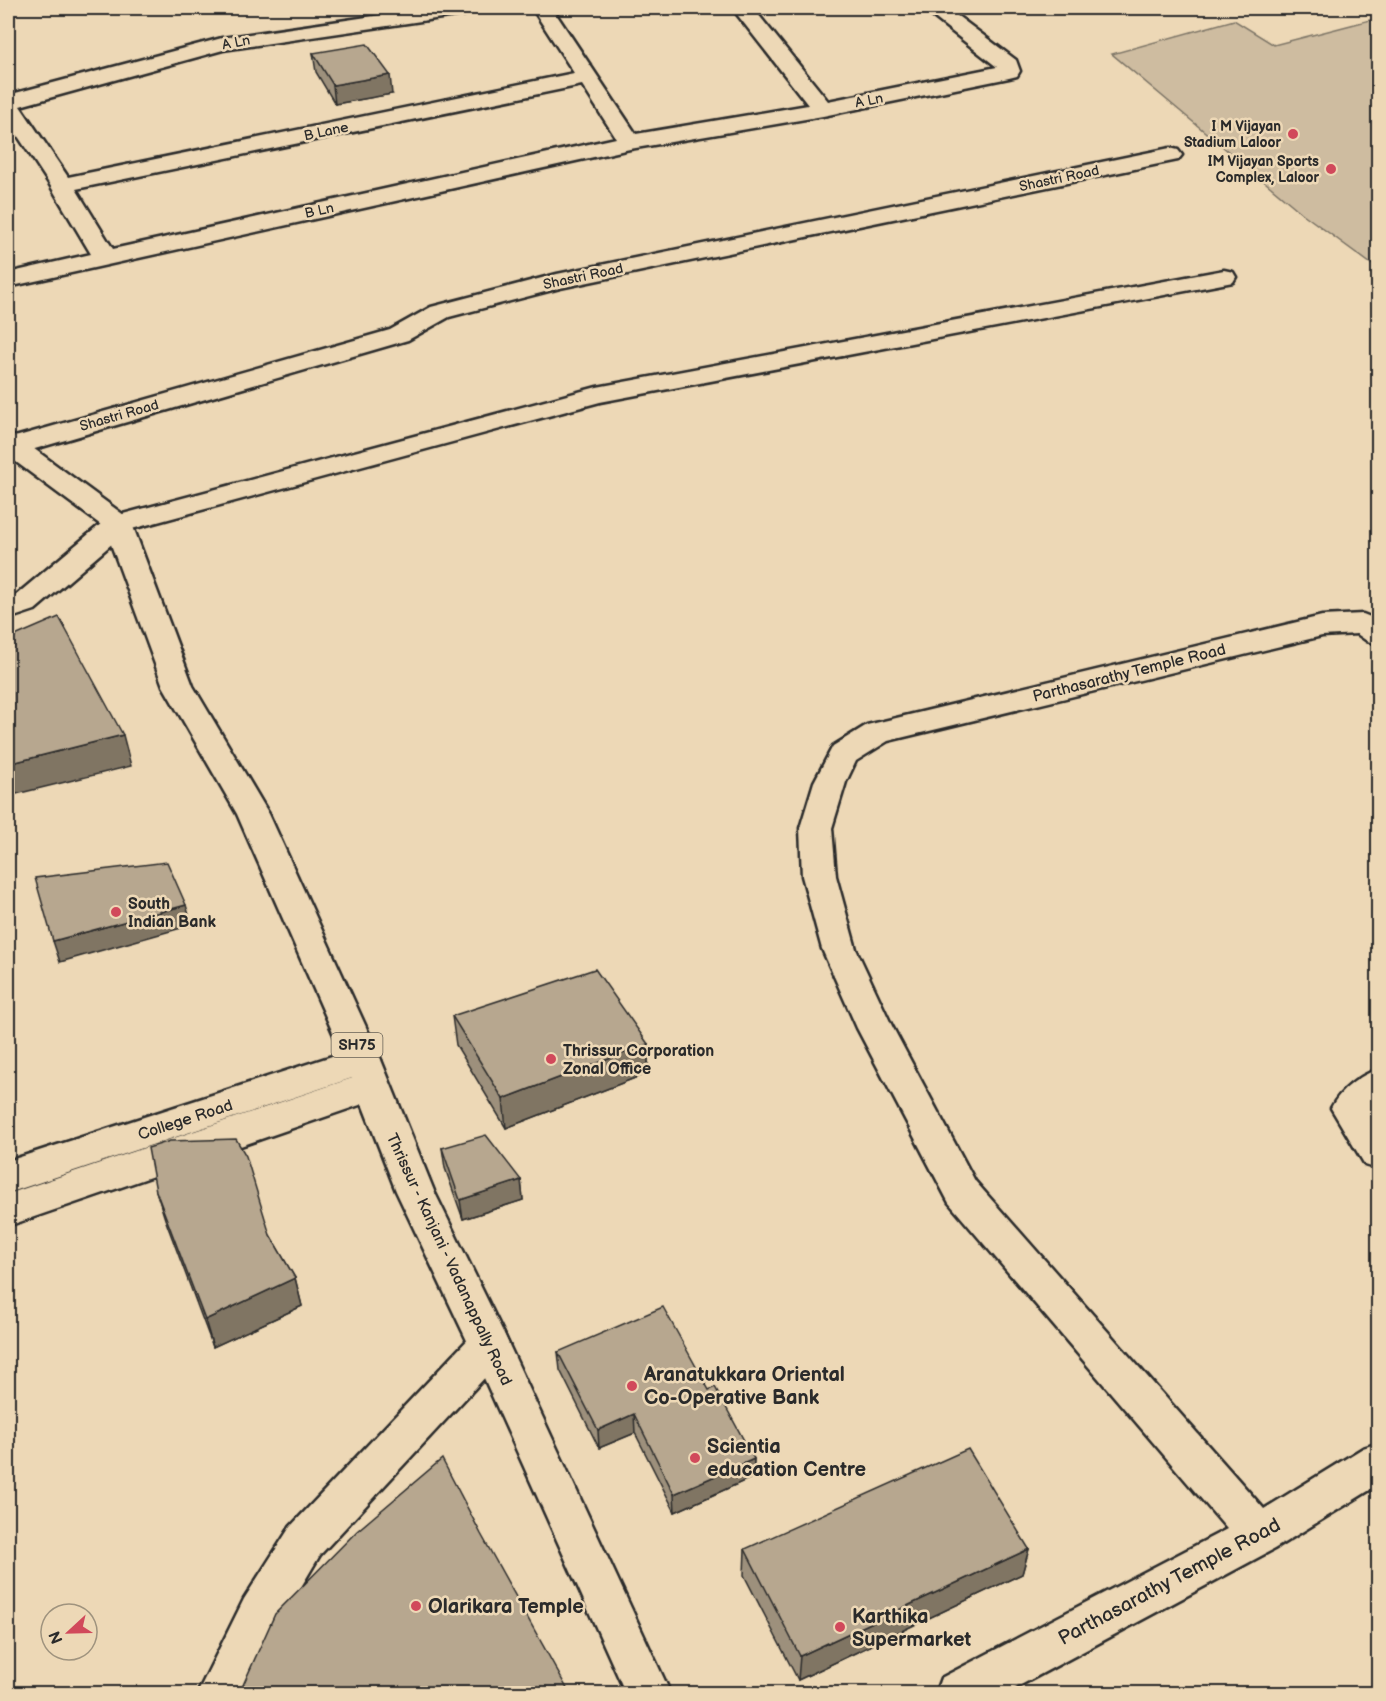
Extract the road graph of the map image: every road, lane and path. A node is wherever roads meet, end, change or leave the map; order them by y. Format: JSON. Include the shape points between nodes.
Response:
{"nodes":[{"id":1,"x":469,"y":8,"type":"edge"},
{"id":2,"x":542,"y":8,"type":"edge"},
{"id":3,"x":742,"y":8,"type":"edge"},
{"id":4,"x":934,"y":8,"type":"edge"},
{"id":5,"x":590,"y":77,"type":"junction"},
{"id":6,"x":8,"y":104,"type":"edge"},
{"id":7,"x":823,"y":109,"type":"junction"},
{"id":8,"x":630,"y":142,"type":"junction"},
{"id":9,"x":1170,"y":155,"type":"dead end"},
{"id":10,"x":62,"y":185,"type":"junction"},
{"id":11,"x":105,"y":257,"type":"junction"},
{"id":12,"x":1224,"y":277,"type":"dead end"},
{"id":13,"x":8,"y":280,"type":"edge"},
{"id":14,"x":9,"y":445,"type":"edge"},
{"id":15,"x":118,"y":524,"type":"junction"},
{"id":16,"x":8,"y":609,"type":"edge"},
{"id":17,"x":1373,"y":625,"type":"edge"},
{"id":18,"x":368,"y":1073,"type":"junction"},
{"id":19,"x":1378,"y":1084,"type":"edge"},
{"id":20,"x":1378,"y":1154,"type":"edge"},
{"id":21,"x":8,"y":1178,"type":"edge"},
{"id":22,"x":8,"y":1210,"type":"edge"},
{"id":23,"x":489,"y":1344,"type":"junction"},
{"id":24,"x":1378,"y":1462,"type":"edge"},
{"id":25,"x":1259,"y":1534,"type":"junction"},
{"id":26,"x":219,"y":1694,"type":"edge"},
{"id":27,"x":649,"y":1694,"type":"edge"},
{"id":28,"x":957,"y":1694,"type":"edge"}],
"edges":[{"from":1,"to":6,"type":"street","name":"A Ln","via":[[222,44]]},
{"from":2,"to":5,"type":"street"},
{"from":3,"to":7,"type":"street"},
{"from":4,"to":7,"type":"street","name":"A Ln","via":[[1008,65],[1009,71]]},
{"from":5,"to":8,"type":"street"},
{"from":5,"to":10,"type":"street","name":"B Lane"},
{"from":6,"to":10,"type":"street"},
{"from":7,"to":8,"type":"street","name":"A Ln"},
{"from":8,"to":11,"type":"street","name":"B Ln"},
{"from":9,"to":14,"type":"street","name":"Shastri Road","via":[[557,281],[440,312],[399,335]]},
{"from":10,"to":11,"type":"street"},
{"from":11,"to":13,"type":"street","name":"B Ln"},
{"from":12,"to":15,"type":"street","via":[[597,395]]},
{"from":14,"to":15,"type":"street"},
{"from":15,"to":16,"type":"street","via":[[25,603]]},
{"from":15,"to":18,"type":"street","name":"Thrissur - Kanjani - Vadanappally Road","number":"SH75","via":[[178,686],[253,814]]},
{"from":17,"to":25,"type":"street","name":"Parthasarathy Temple Road","via":[[1323,626],[878,733],[844,754],[830,782],[816,828],[819,876],[839,949],[875,1028],[962,1192]]},
{"from":18,"to":21,"type":"street","name":"College Road"},
{"from":18,"to":22,"type":"street"},
{"from":18,"to":23,"type":"street","name":"Thrissur - Kanjani - Vadanappally Road","number":"SH75","via":[[415,1191]]},
{"from":19,"to":20,"type":"street","via":[[1349,1108]]},
{"from":23,"to":26,"type":"street","via":[[305,1541],[260,1614]]},
{"from":23,"to":27,"type":"street","name":"Thrissur - Kanjani - Vadanappally Road","number":"SH75"},
{"from":24,"to":25,"type":"street","name":"Parthasarathy Temple Road"},
{"from":25,"to":28,"type":"street","name":"Parthasarathy Temple Road"}]}
